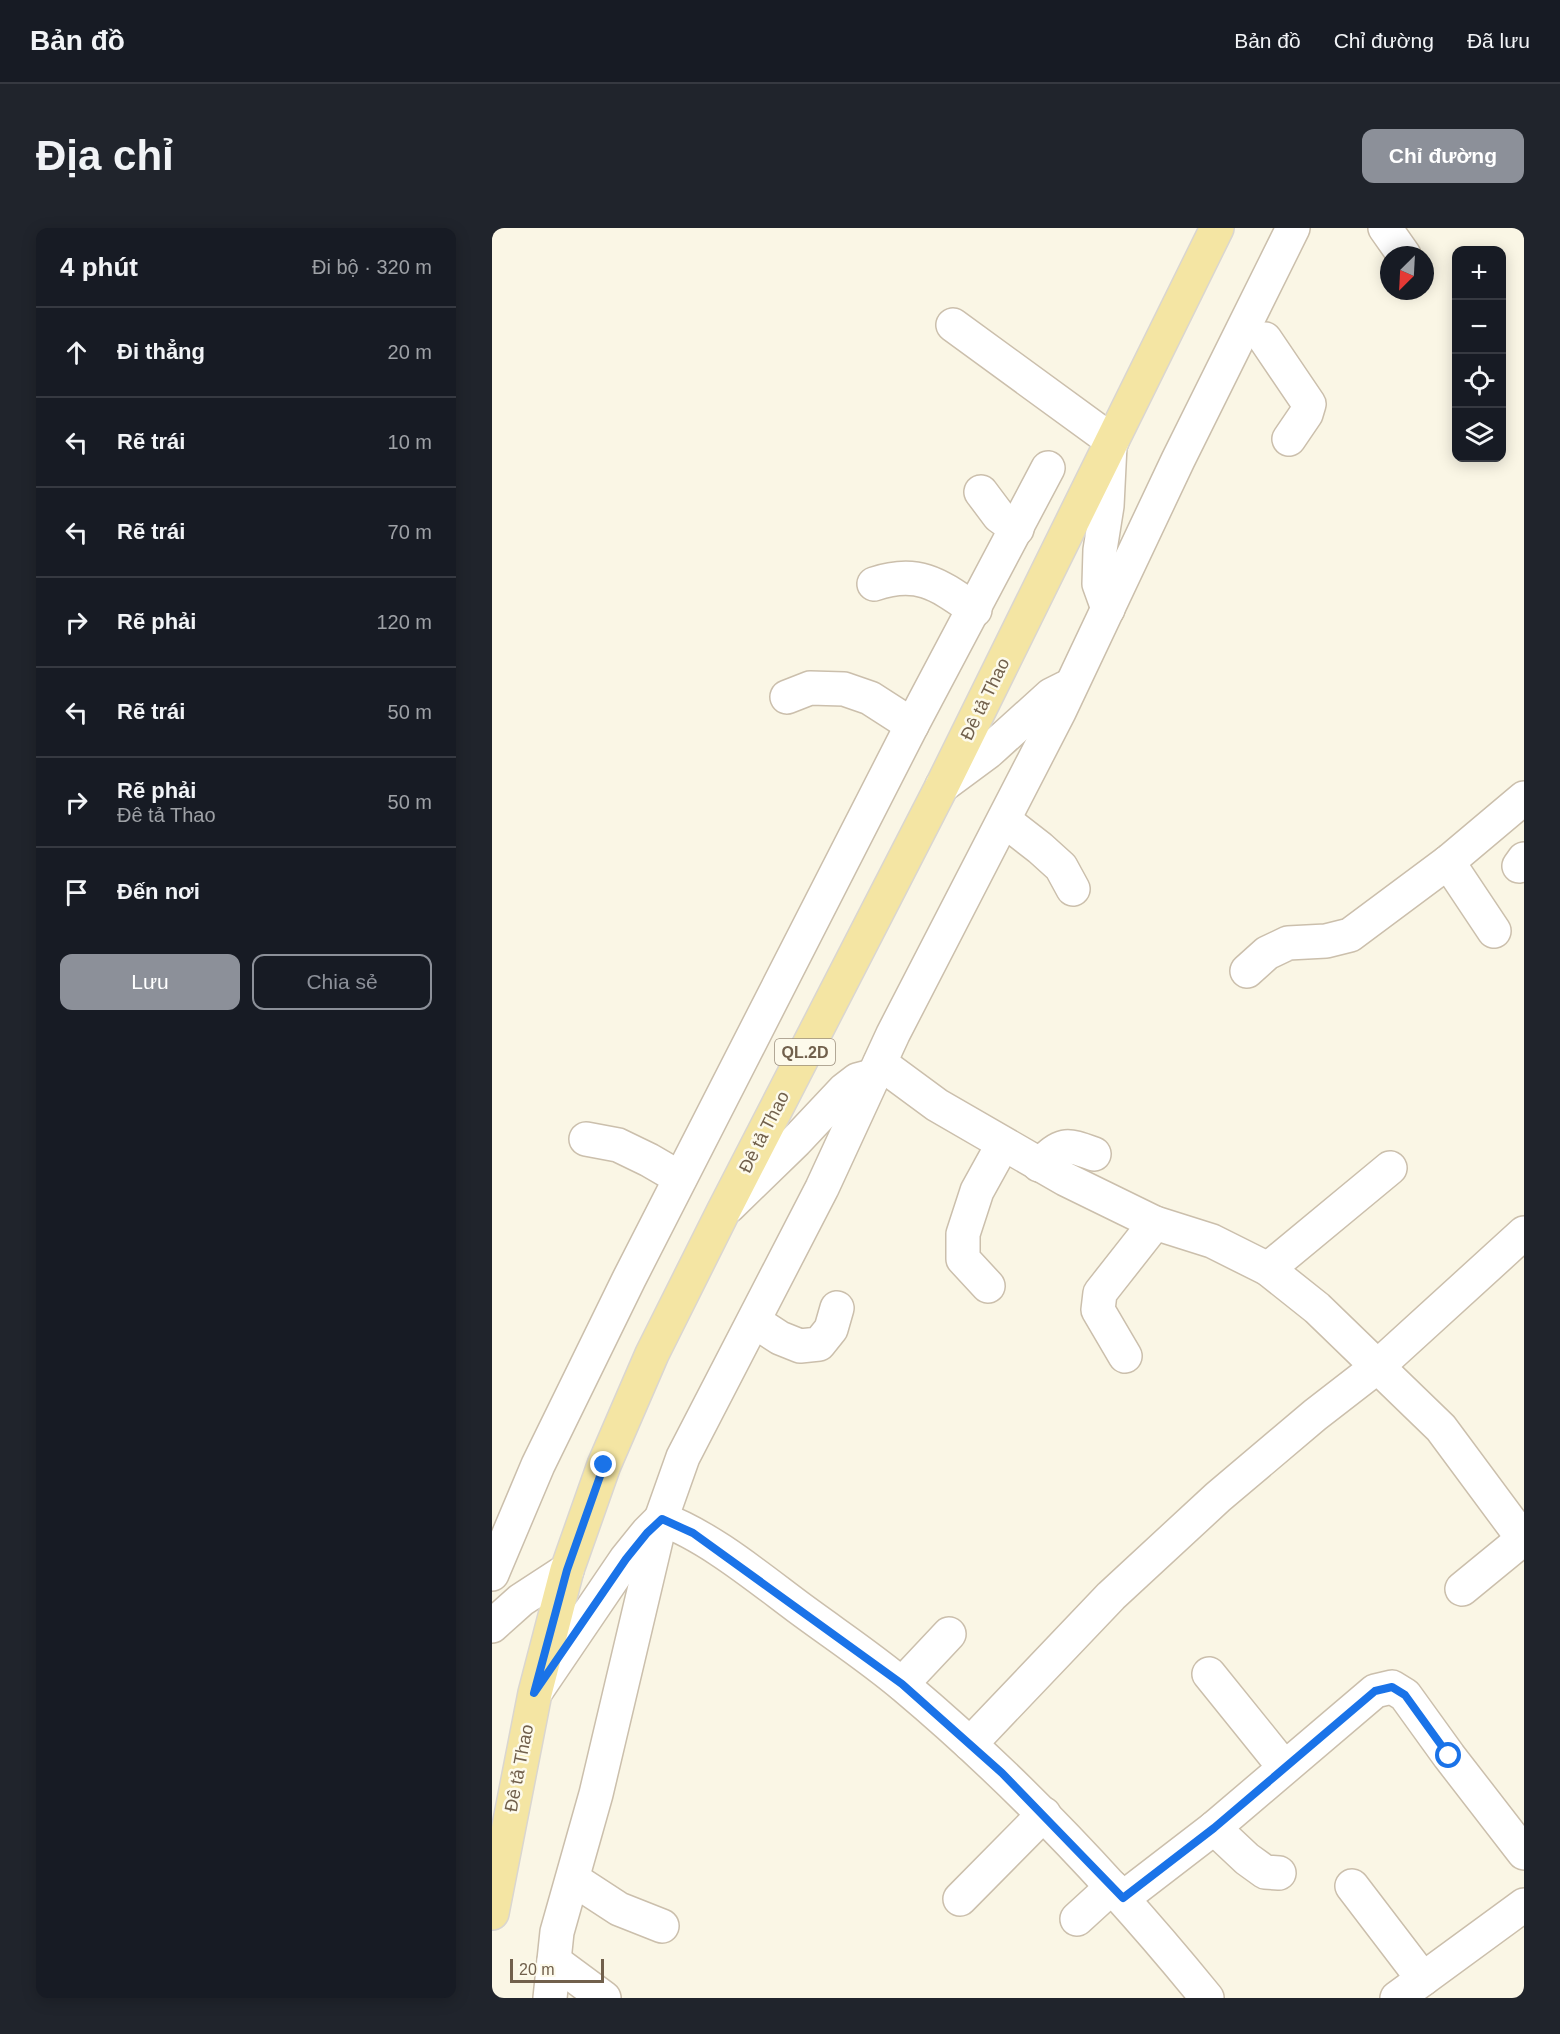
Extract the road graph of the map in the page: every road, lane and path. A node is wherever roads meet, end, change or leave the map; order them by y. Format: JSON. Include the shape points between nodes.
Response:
{"nodes":[{"id":1,"x":1217,"y":228,"type":"edge"},
{"id":2,"x":1293,"y":228,"type":"edge"},
{"id":3,"x":1386,"y":228,"type":"edge"},
{"id":4,"x":1398,"y":246,"type":"edge"},
{"id":5,"x":953,"y":325,"type":"dead end"},
{"id":6,"x":1256,"y":328,"type":"junction"},
{"id":7,"x":1289,"y":440,"type":"dead end"},
{"id":8,"x":1111,"y":443,"type":"junction"},
{"id":9,"x":1048,"y":468,"type":"dead end"},
{"id":10,"x":981,"y":492,"type":"dead end"},
{"id":11,"x":1017,"y":529,"type":"junction"},
{"id":12,"x":874,"y":584,"type":"dead end"},
{"id":13,"x":1108,"y":609,"type":"junction"},
{"id":14,"x":975,"y":610,"type":"junction"},
{"id":15,"x":1072,"y":683,"type":"junction"},
{"id":16,"x":787,"y":697,"type":"dead end"},
{"id":17,"x":912,"y":725,"type":"junction"},
{"id":18,"x":942,"y":786,"type":"junction"},
{"id":19,"x":1520,"y":810,"type":"edge"},
{"id":20,"x":1004,"y":820,"type":"junction"},
{"id":21,"x":1448,"y":862,"type":"junction"},
{"id":22,"x":1072,"y":889,"type":"dead end"},
{"id":23,"x":1494,"y":931,"type":"dead end"},
{"id":24,"x":1247,"y":972,"type":"dead end"},
{"id":25,"x":878,"y":1069,"type":"junction"},
{"id":26,"x":586,"y":1138,"type":"dead end"},
{"id":27,"x":1003,"y":1144,"type":"junction"},
{"id":28,"x":1094,"y":1154,"type":"dead end"},
{"id":29,"x":1039,"y":1165,"type":"junction"},
{"id":30,"x":1390,"y":1168,"type":"dead end"},
{"id":31,"x":680,"y":1178,"type":"junction"},
{"id":32,"x":723,"y":1212,"type":"junction"},
{"id":33,"x":1155,"y":1223,"type":"junction"},
{"id":34,"x":1524,"y":1233,"type":"edge"},
{"id":35,"x":1268,"y":1269,"type":"junction"},
{"id":36,"x":988,"y":1286,"type":"dead end"},
{"id":37,"x":837,"y":1308,"type":"dead end"},
{"id":38,"x":754,"y":1322,"type":"junction"},
{"id":39,"x":1125,"y":1356,"type":"dead end"},
{"id":40,"x":1377,"y":1366,"type":"junction"},
{"id":41,"x":662,"y":1519,"type":"junction"},
{"id":42,"x":1523,"y":1539,"type":"edge"},
{"id":43,"x":567,"y":1570,"type":"junction"},
{"id":44,"x":492,"y":1574,"type":"edge"},
{"id":45,"x":1462,"y":1589,"type":"dead end"},
{"id":46,"x":492,"y":1626,"type":"edge"},
{"id":47,"x":949,"y":1634,"type":"dead end"},
{"id":48,"x":1209,"y":1674,"type":"dead end"},
{"id":49,"x":902,"y":1684,"type":"junction"},
{"id":50,"x":534,"y":1693,"type":"junction"},
{"id":51,"x":970,"y":1744,"type":"junction"},
{"id":52,"x":1284,"y":1767,"type":"junction"},
{"id":53,"x":1044,"y":1814,"type":"junction"},
{"id":54,"x":1214,"y":1828,"type":"junction"},
{"id":55,"x":1524,"y":1853,"type":"edge"},
{"id":56,"x":497,"y":1854,"type":"edge"},
{"id":57,"x":1279,"y":1873,"type":"dead end"},
{"id":58,"x":573,"y":1879,"type":"junction"},
{"id":59,"x":1352,"y":1886,"type":"dead end"},
{"id":60,"x":1118,"y":1893,"type":"junction"},
{"id":61,"x":960,"y":1899,"type":"dead end"},
{"id":62,"x":1524,"y":1905,"type":"edge"},
{"id":63,"x":492,"y":1913,"type":"edge"},
{"id":64,"x":1077,"y":1919,"type":"dead end"},
{"id":65,"x":662,"y":1926,"type":"dead end"},
{"id":66,"x":555,"y":1961,"type":"junction"},
{"id":67,"x":1423,"y":1979,"type":"junction"},
{"id":68,"x":550,"y":1998,"type":"edge"},
{"id":69,"x":604,"y":1998,"type":"edge"},
{"id":70,"x":1208,"y":1998,"type":"edge"},
{"id":71,"x":1397,"y":1998,"type":"edge"}],
"edges":[{"from":1,"to":8,"type":"main road","name":"Đê tả Thao","number":"QL.2D"},
{"from":2,"to":6,"type":"street"},
{"from":3,"to":4,"type":"street"},
{"from":5,"to":8,"type":"street"},
{"from":6,"to":7,"type":"street","via":[[1309,404]]},
{"from":6,"to":13,"type":"street","via":[[1178,460]]},
{"from":8,"to":13,"type":"street","via":[[1099,584]]},
{"from":8,"to":18,"type":"main road","name":"Đê tả Thao","number":"QL.2D"},
{"from":9,"to":11,"type":"street"},
{"from":10,"to":11,"type":"street","via":[[999,516]]},
{"from":11,"to":14,"type":"street"},
{"from":12,"to":14,"type":"street","via":[[894,577],[919,579],[942,588]]},
{"from":13,"to":15,"type":"street"},
{"from":14,"to":17,"type":"street"},
{"from":15,"to":18,"type":"street","via":[[1051,695],[988,752]]},
{"from":15,"to":20,"type":"street"},
{"from":16,"to":17,"type":"street","via":[[810,688],[844,689],[870,698]]},
{"from":17,"to":31,"type":"street"},
{"from":18,"to":32,"type":"main road","name":"Đê tả Thao","number":"QL.2D"},
{"from":19,"to":21,"type":"street"},
{"from":20,"to":22,"type":"street","via":[[1061,867]]},
{"from":20,"to":25,"type":"street"},
{"from":21,"to":23,"type":"street"},
{"from":21,"to":24,"type":"street","via":[[1350,935],[1288,943],[1267,953]]},
{"from":25,"to":27,"type":"street"},
{"from":25,"to":32,"type":"street","via":[[844,1090]]},
{"from":25,"to":38,"type":"street"},
{"from":26,"to":31,"type":"street","via":[[618,1145]]},
{"from":27,"to":29,"type":"street"},
{"from":27,"to":36,"type":"street","via":[[977,1191],[963,1234],[963,1258]]},
{"from":28,"to":29,"type":"street","via":[[1072,1146],[1058,1148]]},
{"from":29,"to":33,"type":"street"},
{"from":30,"to":35,"type":"street"},
{"from":31,"to":44,"type":"street","via":[[538,1465]]},
{"from":32,"to":43,"type":"main road","name":"Đê tả Thao","number":"QL.2D","via":[[652,1354],[604,1465]]},
{"from":33,"to":35,"type":"street","via":[[1212,1241]]},
{"from":33,"to":39,"type":"street","via":[[1100,1293],[1098,1310]]},
{"from":34,"to":40,"type":"street"},
{"from":35,"to":40,"type":"street","via":[[1317,1308]]},
{"from":37,"to":38,"type":"street","via":[[831,1329],[819,1344],[800,1346]]},
{"from":38,"to":41,"type":"street","via":[[682,1457]]},
{"from":40,"to":42,"type":"street","via":[[1440,1428]]},
{"from":40,"to":51,"type":"street","via":[[1218,1497],[1111,1596]]},
{"from":41,"to":49,"type":"street","via":[[693,1533]]},
{"from":41,"to":50,"type":"street","via":[[626,1559]]},
{"from":41,"to":58,"type":"street"},
{"from":42,"to":45,"type":"street"},
{"from":43,"to":46,"type":"street","via":[[521,1600]]},
{"from":43,"to":50,"type":"main road","name":"Đê tả Thao","number":"QL.2D"},
{"from":47,"to":49,"type":"street"},
{"from":48,"to":52,"type":"street"},
{"from":49,"to":51,"type":"street"},
{"from":50,"to":56,"type":"main road","name":"Đê tả Thao","number":"QL.2D"},
{"from":51,"to":53,"type":"street"},
{"from":52,"to":54,"type":"street"},
{"from":52,"to":55,"type":"street","via":[[1375,1691],[1392,1687],[1405,1695]]},
{"from":53,"to":60,"type":"street"},
{"from":53,"to":61,"type":"street"},
{"from":54,"to":57,"type":"street","via":[[1265,1872]]},
{"from":54,"to":60,"type":"street"},
{"from":56,"to":63,"type":"main road","name":"Đê tả Thao","number":"QL.2D"},
{"from":58,"to":65,"type":"street","via":[[619,1909]]},
{"from":58,"to":66,"type":"street","via":[[557,1932]]},
{"from":59,"to":67,"type":"street"},
{"from":60,"to":64,"type":"street"},
{"from":60,"to":70,"type":"street"},
{"from":62,"to":67,"type":"street"},
{"from":66,"to":68,"type":"street"},
{"from":66,"to":69,"type":"street"},
{"from":67,"to":71,"type":"street"}]}
